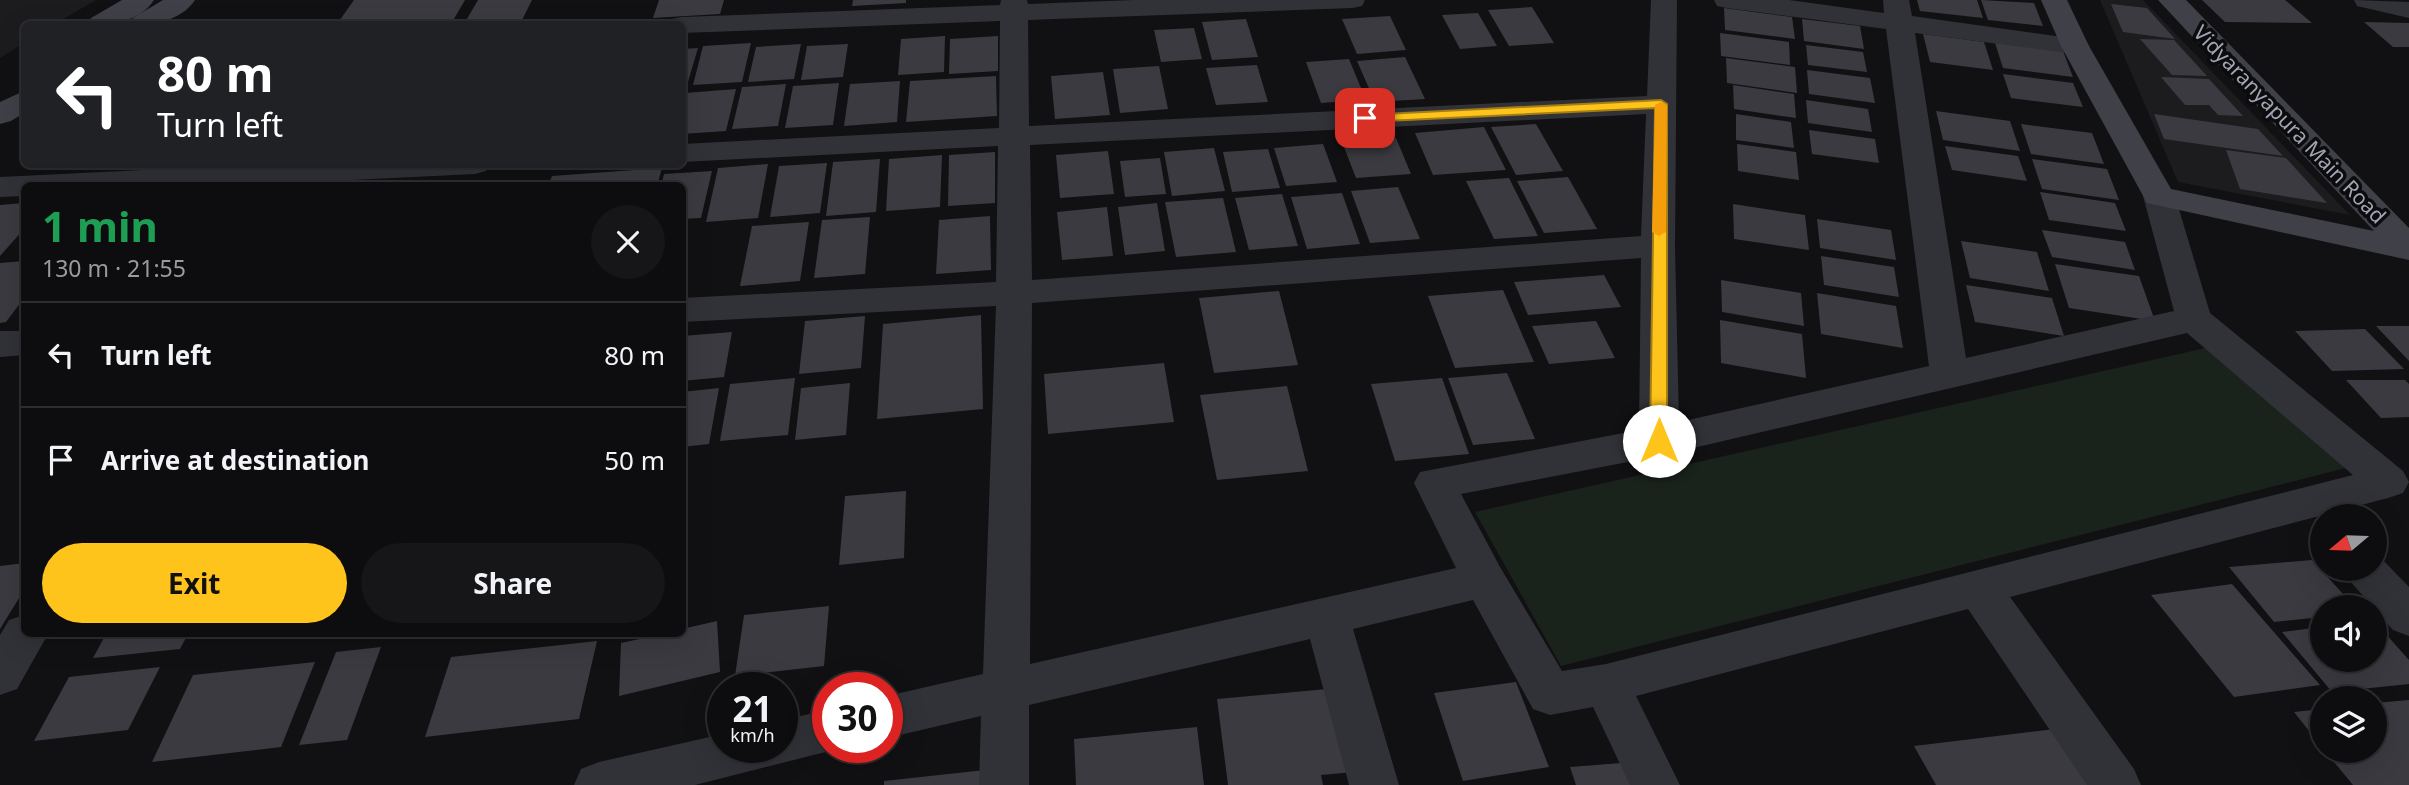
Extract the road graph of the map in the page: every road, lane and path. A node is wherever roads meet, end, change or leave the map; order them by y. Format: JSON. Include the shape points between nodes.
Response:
{"nodes":[{"id":1,"x":141,"y":0,"type":"edge"},
{"id":2,"x":182,"y":0,"type":"edge"},
{"id":3,"x":1352,"y":0,"type":"edge"},
{"id":4,"x":1664,"y":0,"type":"edge"},
{"id":5,"x":1727,"y":0,"type":"edge"},
{"id":6,"x":2054,"y":0,"type":"edge"},
{"id":7,"x":2171,"y":0,"type":"edge"},
{"id":8,"x":2367,"y":0,"type":"edge"},
{"id":9,"x":1015,"y":7,"type":"edge"},
{"id":10,"x":2409,"y":10,"type":"edge"},
{"id":11,"x":1898,"y":11,"type":"edge"},
{"id":12,"x":106,"y":21,"type":"edge"},
{"id":13,"x":148,"y":21,"type":"edge"},
{"id":14,"x":686,"y":25,"type":"edge"},
{"id":15,"x":2075,"y":46,"type":"junction"},
{"id":16,"x":21,"y":73,"type":"edge"},
{"id":17,"x":0,"y":86,"type":"edge"},
{"id":18,"x":21,"y":102,"type":"edge"},
{"id":19,"x":1661,"y":104,"type":"junction"},
{"id":20,"x":0,"y":115,"type":"edge"},
{"id":21,"x":1015,"y":136,"type":"junction"},
{"id":22,"x":686,"y":153,"type":"edge"},
{"id":23,"x":432,"y":168,"type":"edge"},
{"id":24,"x":312,"y":179,"type":"edge"},
{"id":25,"x":195,"y":182,"type":"edge"},
{"id":26,"x":21,"y":186,"type":"edge"},
{"id":27,"x":0,"y":187,"type":"edge"},
{"id":28,"x":2159,"y":196,"type":"junction"},
{"id":29,"x":1658,"y":246,"type":"junction"},
{"id":30,"x":2409,"y":248,"type":"edge"},
{"id":31,"x":1014,"y":293,"type":"junction"},
{"id":32,"x":686,"y":310,"type":"edge"},
{"id":33,"x":2194,"y":319,"type":"junction"},
{"id":34,"x":21,"y":343,"type":"edge"},
{"id":35,"x":0,"y":344,"type":"edge"},
{"id":36,"x":1949,"y":373,"type":"junction"},
{"id":37,"x":1659,"y":441,"type":"junction"},
{"id":38,"x":2335,"y":504,"type":"edge"},
{"id":39,"x":2310,"y":514,"type":"edge"},
{"id":40,"x":1484,"y":580,"type":"junction"},
{"id":41,"x":2376,"y":581,"type":"edge"},
{"id":42,"x":1978,"y":587,"type":"junction"},
{"id":43,"x":1326,"y":615,"type":"junction"},
{"id":44,"x":2409,"y":617,"type":"edge"},
{"id":45,"x":23,"y":637,"type":"edge"},
{"id":46,"x":0,"y":675,"type":"edge"},
{"id":47,"x":1606,"y":684,"type":"junction"},
{"id":48,"x":1006,"y":689,"type":"junction"},
{"id":49,"x":903,"y":714,"type":"edge"},
{"id":50,"x":707,"y":760,"type":"edge"},
{"id":51,"x":606,"y":784,"type":"edge"},
{"id":52,"x":1004,"y":785,"type":"edge"},
{"id":53,"x":1374,"y":785,"type":"edge"},
{"id":54,"x":1655,"y":785,"type":"edge"},
{"id":55,"x":2116,"y":785,"type":"edge"}],
"edges":[{"from":1,"to":12,"type":"main road"},
{"from":2,"to":13,"type":"main road"},
{"from":3,"to":9,"type":"street"},
{"from":4,"to":19,"type":"street"},
{"from":5,"to":11,"type":"street"},
{"from":6,"to":15,"type":"main road"},
{"from":7,"to":30,"type":"main road","name":"Vidyaranyapura Main Road"},
{"from":8,"to":10,"type":"street"},
{"from":9,"to":14,"type":"street"},
{"from":9,"to":21,"type":"street"},
{"from":11,"to":15,"type":"street"},
{"from":11,"to":36,"type":"street"},
{"from":15,"to":28,"type":"main road"},
{"from":16,"to":17,"type":"main road"},
{"from":18,"to":20,"type":"main road"},
{"from":19,"to":21,"type":"street"},
{"from":19,"to":29,"type":"street"},
{"from":21,"to":22,"type":"street"},
{"from":21,"to":31,"type":"street"},
{"from":23,"to":24,"type":"street"},
{"from":24,"to":25,"type":"street"},
{"from":26,"to":27,"type":"street"},
{"from":28,"to":30,"type":"main road"},
{"from":28,"to":33,"type":"street"},
{"from":29,"to":31,"type":"street"},
{"from":29,"to":37,"type":"street"},
{"from":31,"to":32,"type":"street"},
{"from":31,"to":48,"type":"street"},
{"from":33,"to":36,"type":"street"},
{"from":33,"to":38,"type":"street","via":[[2388,482]]},
{"from":34,"to":35,"type":"street"},
{"from":36,"to":37,"type":"street"},
{"from":37,"to":40,"type":"street","via":[[1435,482]]},
{"from":39,"to":42,"type":"street"},
{"from":40,"to":43,"type":"street"},
{"from":40,"to":47,"type":"street","via":[[1550,694]]},
{"from":41,"to":44,"type":"street"},
{"from":42,"to":47,"type":"street"},
{"from":42,"to":55,"type":"street"},
{"from":43,"to":48,"type":"street"},
{"from":43,"to":53,"type":"street"},
{"from":45,"to":46,"type":"street"},
{"from":47,"to":54,"type":"street"},
{"from":48,"to":49,"type":"street"},
{"from":48,"to":52,"type":"street"},
{"from":50,"to":51,"type":"street"}]}
